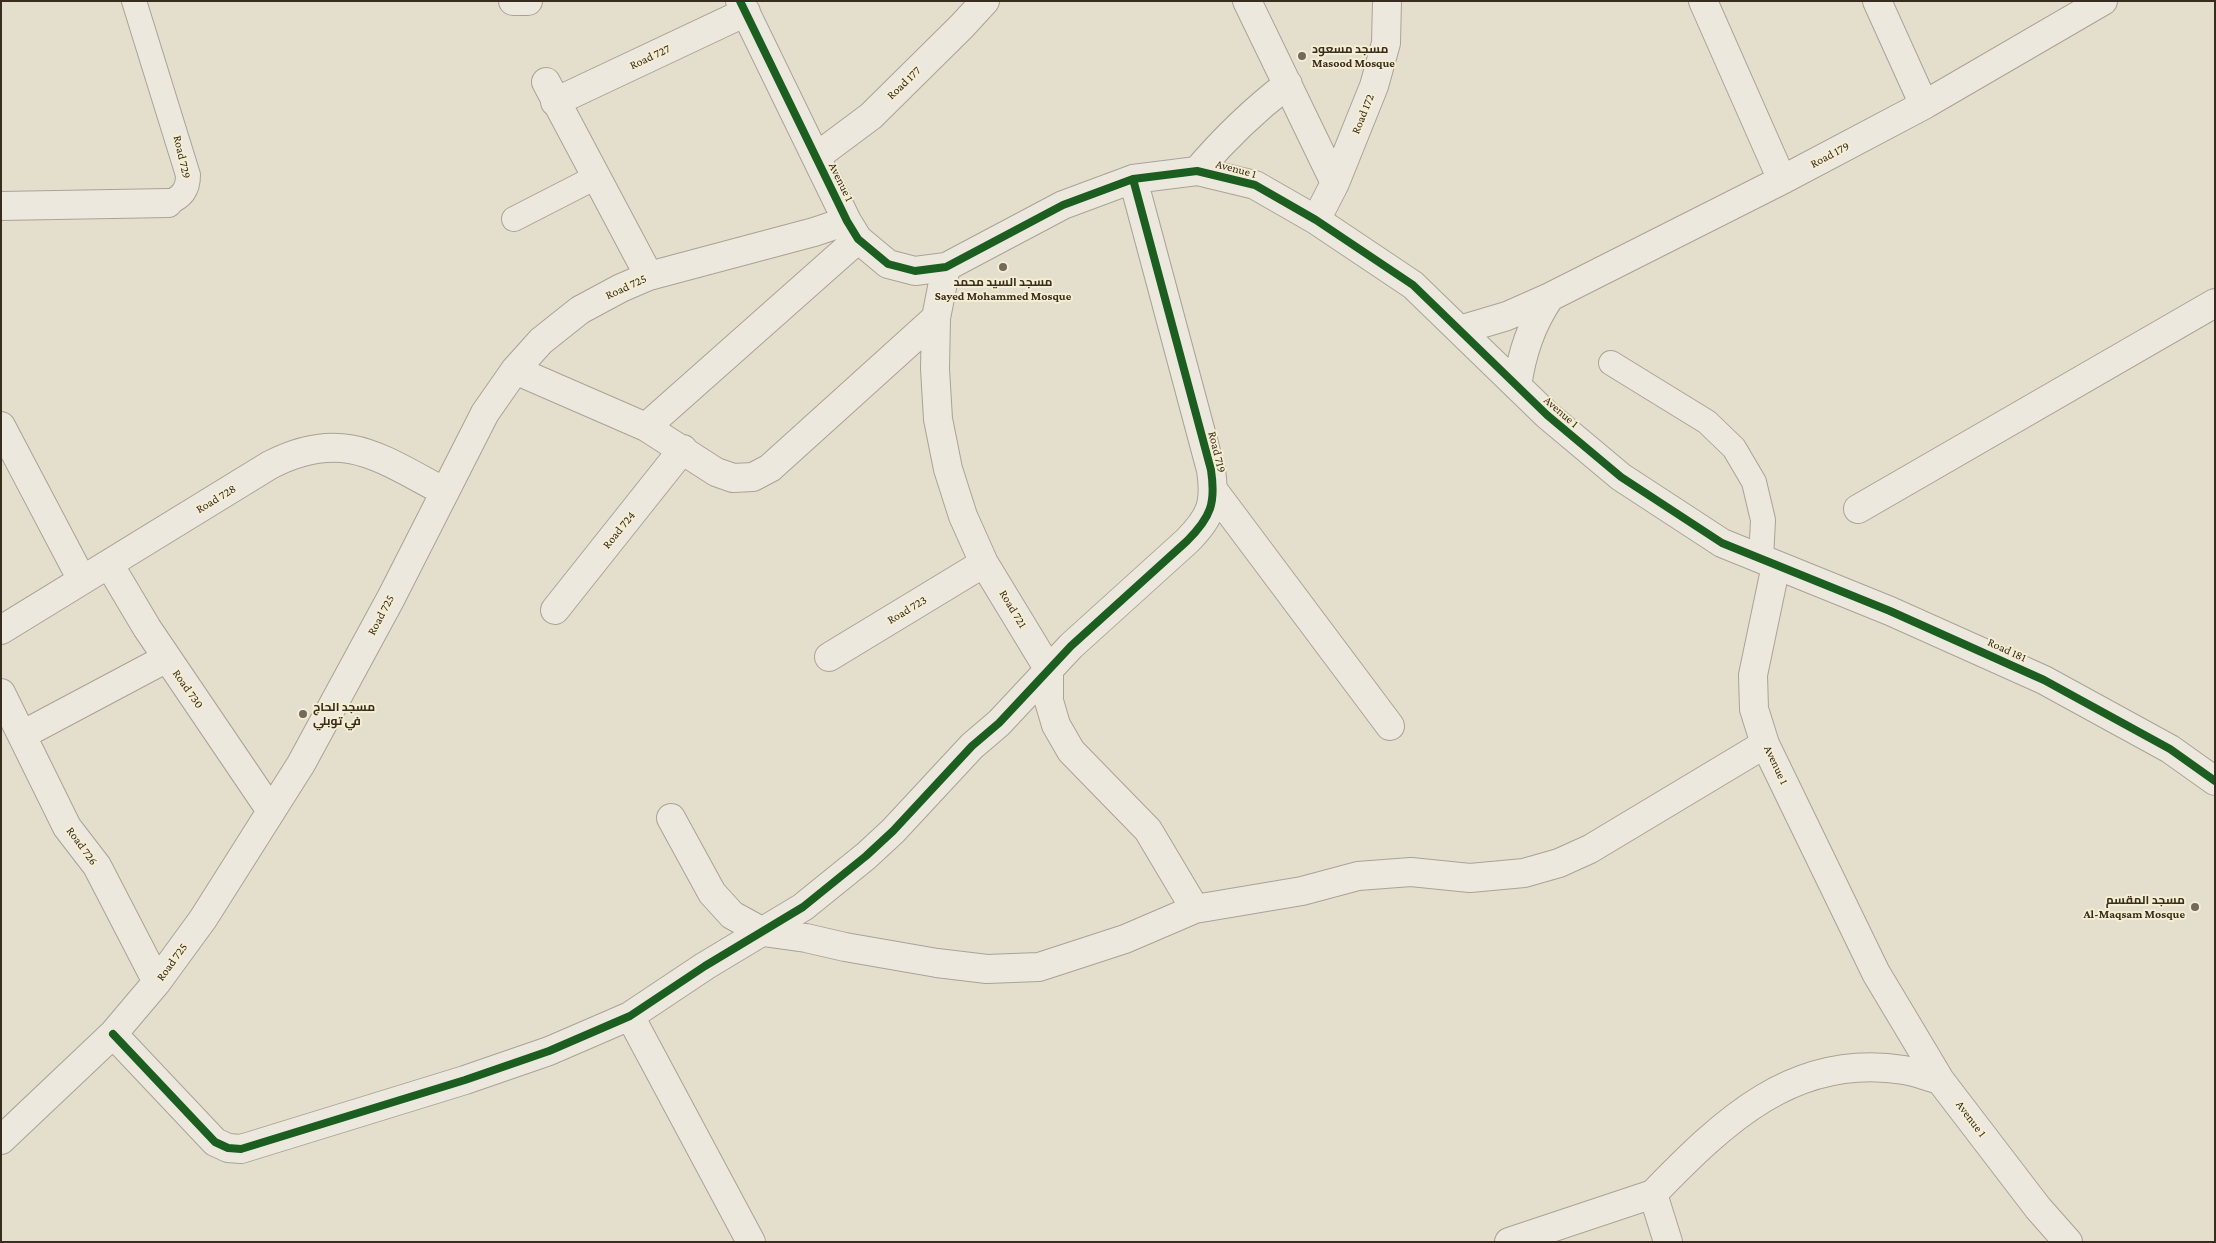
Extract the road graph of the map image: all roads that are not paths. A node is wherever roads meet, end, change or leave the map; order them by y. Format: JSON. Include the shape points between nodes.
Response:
{"nodes":[{"id":1,"x":134,"y":1,"type":"edge"},
{"id":2,"x":513,"y":1,"type":"edge"},
{"id":3,"x":528,"y":1,"type":"edge"},
{"id":4,"x":985,"y":1,"type":"edge"},
{"id":5,"x":1247,"y":1,"type":"edge"},
{"id":6,"x":1386,"y":1,"type":"edge"},
{"id":7,"x":1703,"y":1,"type":"edge"},
{"id":8,"x":1877,"y":1,"type":"edge"},
{"id":9,"x":2103,"y":1,"type":"edge"},
{"id":10,"x":743,"y":7,"type":"edge"},
{"id":11,"x":1288,"y":84,"type":"junction"},
{"id":12,"x":1924,"y":105,"type":"junction"},
{"id":13,"x":816,"y":157,"type":"junction"},
{"id":14,"x":1198,"y":171,"type":"junction"},
{"id":15,"x":596,"y":177,"type":"junction"},
{"id":16,"x":1133,"y":179,"type":"junction"},
{"id":17,"x":1782,"y":180,"type":"junction"},
{"id":18,"x":1335,"y":183,"type":"junction"},
{"id":19,"x":168,"y":203,"type":"joint"},
{"id":20,"x":1,"y":206,"type":"edge"},
{"id":21,"x":514,"y":219,"type":"dead end"},
{"id":22,"x":1316,"y":220,"type":"junction"},
{"id":23,"x":853,"y":230,"type":"junction"},
{"id":24,"x":946,"y":267,"type":"junction"},
{"id":25,"x":650,"y":276,"type":"junction"},
{"id":26,"x":1550,"y":297,"type":"junction"},
{"id":27,"x":2215,"y":303,"type":"edge"},
{"id":28,"x":936,"y":318,"type":"junction"},
{"id":29,"x":1460,"y":330,"type":"junction"},
{"id":30,"x":1611,"y":363,"type":"dead end"},
{"id":31,"x":515,"y":370,"type":"junction"},
{"id":32,"x":1517,"y":386,"type":"junction"},
{"id":33,"x":1,"y":426,"type":"edge"},
{"id":34,"x":646,"y":427,"type":"junction"},
{"id":35,"x":683,"y":449,"type":"junction"},
{"id":36,"x":1214,"y":490,"type":"junction"},
{"id":37,"x":444,"y":492,"type":"junction"},
{"id":38,"x":1858,"y":509,"type":"dead end"},
{"id":39,"x":1768,"y":562,"type":"junction"},
{"id":40,"x":984,"y":563,"type":"junction"},
{"id":41,"x":109,"y":564,"type":"junction"},
{"id":42,"x":82,"y":580,"type":"junction"},
{"id":43,"x":555,"y":610,"type":"dead end"},
{"id":44,"x":1,"y":630,"type":"edge"},
{"id":45,"x":829,"y":657,"type":"dead end"},
{"id":46,"x":167,"y":658,"type":"junction"},
{"id":47,"x":1049,"y":670,"type":"junction"},
{"id":48,"x":1,"y":693,"type":"edge"},
{"id":49,"x":1390,"y":726,"type":"dead end"},
{"id":50,"x":22,"y":735,"type":"junction"},
{"id":51,"x":1766,"y":744,"type":"junction"},
{"id":52,"x":2211,"y":770,"type":"edge"},
{"id":53,"x":271,"y":812,"type":"junction"},
{"id":54,"x":671,"y":818,"type":"dead end"},
{"id":55,"x":1195,"y":909,"type":"junction"},
{"id":56,"x":763,"y":932,"type":"junction"},
{"id":57,"x":157,"y":982,"type":"junction"},
{"id":58,"x":630,"y":1016,"type":"junction"},
{"id":59,"x":113,"y":1034,"type":"junction"},
{"id":60,"x":1940,"y":1080,"type":"junction"},
{"id":61,"x":1,"y":1140,"type":"edge"},
{"id":62,"x":1653,"y":1194,"type":"junction"},
{"id":63,"x":751,"y":1242,"type":"edge"},
{"id":64,"x":1509,"y":1242,"type":"edge"},
{"id":65,"x":1668,"y":1242,"type":"edge"},
{"id":66,"x":2068,"y":1242,"type":"edge"}],
"edges":[{"from":1,"to":19,"type":"lane","name":"Road 729","via":[[188,175],[184,193]]},
{"from":2,"to":3,"type":"street"},
{"from":4,"to":13,"type":"street","name":"Road 177","via":[[871,116]]},
{"from":5,"to":11,"type":"street"},
{"from":6,"to":18,"type":"street","name":"Road 172","via":[[1386,43],[1374,86]]},
{"from":7,"to":17,"type":"street"},
{"from":8,"to":12,"type":"street"},
{"from":9,"to":12,"type":"street","name":"Road 179"},
{"from":10,"to":13,"type":"street","name":"Avenue 1"},
{"from":10,"to":15,"type":"street","name":"Road 727","via":[[550,92]]},
{"from":11,"to":14,"type":"street","via":[[1248,116]]},
{"from":11,"to":18,"type":"street"},
{"from":12,"to":17,"type":"street","name":"Road 179"},
{"from":13,"to":23,"type":"street","name":"Avenue 1"},
{"from":14,"to":16,"type":"street","name":"Avenue 1"},
{"from":14,"to":22,"type":"street","name":"Avenue 1","via":[[1255,185]]},
{"from":15,"to":21,"type":"lane"},
{"from":15,"to":25,"type":"street","name":"Road 727"},
{"from":16,"to":24,"type":"street","name":"Avenue 1","via":[[1063,205]]},
{"from":16,"to":36,"type":"street","name":"Road 719"},
{"from":17,"to":26,"type":"street","name":"Road 179"},
{"from":18,"to":22,"type":"street","name":"Road 172"},
{"from":19,"to":20,"type":"street","name":"Road 729"},
{"from":22,"to":29,"type":"street","name":"Avenue 1","via":[[1413,285]]},
{"from":23,"to":24,"type":"street","name":"Avenue 1","via":[[888,264],[915,271]]},
{"from":23,"to":25,"type":"street","name":"Road 725","via":[[814,232]]},
{"from":23,"to":34,"type":"street"},
{"from":24,"to":28,"type":"street","name":"Road 721"},
{"from":25,"to":31,"type":"street","name":"Road 725","via":[[580,310],[541,341]]},
{"from":26,"to":29,"type":"street","name":"Road 179","via":[[1507,316]]},
{"from":26,"to":32,"type":"street","via":[[1528,338]]},
{"from":27,"to":38,"type":"street"},
{"from":28,"to":35,"type":"street","via":[[770,468],[753,477],[733,478],[716,472]]},
{"from":28,"to":40,"type":"street","name":"Road 721","via":[[935,369],[944,452],[963,516]]},
{"from":29,"to":32,"type":"street","name":"Avenue 1"},
{"from":30,"to":39,"type":"lane","via":[[1707,422],[1734,448],[1754,482]]},
{"from":31,"to":34,"type":"street"},
{"from":31,"to":37,"type":"street","name":"Road 725","via":[[485,413]]},
{"from":32,"to":39,"type":"street","name":"Avenue 1","via":[[1621,478],[1722,543]]},
{"from":33,"to":42,"type":"street"},
{"from":34,"to":35,"type":"street"},
{"from":35,"to":43,"type":"street","name":"Road 724"},
{"from":36,"to":47,"type":"street","name":"Road 719","via":[[1211,510],[1201,527],[1091,626]]},
{"from":36,"to":49,"type":"street"},
{"from":37,"to":41,"type":"street","name":"Road 728","via":[[369,453],[349,448],[308,449],[270,465]]},
{"from":37,"to":53,"type":"street","name":"Road 725","via":[[391,598],[301,764]]},
{"from":39,"to":51,"type":"street","name":"Avenue 1","via":[[1753,675],[1754,709]]},
{"from":39,"to":52,"type":"street","name":"Road 181","via":[[1890,611],[2044,680]]},
{"from":40,"to":45,"type":"street","name":"Road 723"},
{"from":40,"to":47,"type":"street","name":"Road 721"},
{"from":41,"to":42,"type":"street","name":"Road 728"},
{"from":41,"to":46,"type":"street","name":"Road 730"},
{"from":42,"to":44,"type":"street","name":"Road 728"},
{"from":46,"to":50,"type":"street"},
{"from":46,"to":53,"type":"street","name":"Road 730"},
{"from":47,"to":55,"type":"street","via":[[1049,701],[1056,725],[1071,751],[1148,830]]},
{"from":47,"to":56,"type":"street","name":"Road 719","via":[[866,856],[803,907]]},
{"from":48,"to":50,"type":"street","name":"Road 726"},
{"from":50,"to":57,"type":"street","name":"Road 726","via":[[67,827],[97,866]]},
{"from":51,"to":55,"type":"street","via":[[1590,849],[1560,863],[1524,873],[1470,878],[1411,872],[1358,876],[1302,891]]},
{"from":51,"to":60,"type":"street","name":"Avenue 1","via":[[1876,973]]},
{"from":53,"to":57,"type":"street","name":"Road 725","via":[[203,919]]},
{"from":54,"to":56,"type":"street","via":[[712,893],[732,915]]},
{"from":55,"to":56,"type":"street","via":[[1125,939],[1039,967],[987,968],[937,963]]},
{"from":56,"to":58,"type":"street","name":"Road 719"},
{"from":57,"to":59,"type":"street","name":"Road 725"},
{"from":58,"to":59,"type":"street","name":"Road 719","via":[[549,1051],[465,1080],[241,1149],[228,1148],[216,1142]]},
{"from":58,"to":63,"type":"street"},
{"from":59,"to":61,"type":"street","name":"Road 725"},
{"from":60,"to":62,"type":"street","via":[[1903,1070],[1866,1068],[1827,1072],[1791,1083],[1757,1100],[1727,1123],[1697,1148]]},
{"from":60,"to":66,"type":"street","name":"Avenue 1"},
{"from":62,"to":64,"type":"street"},
{"from":62,"to":65,"type":"street"}]}
